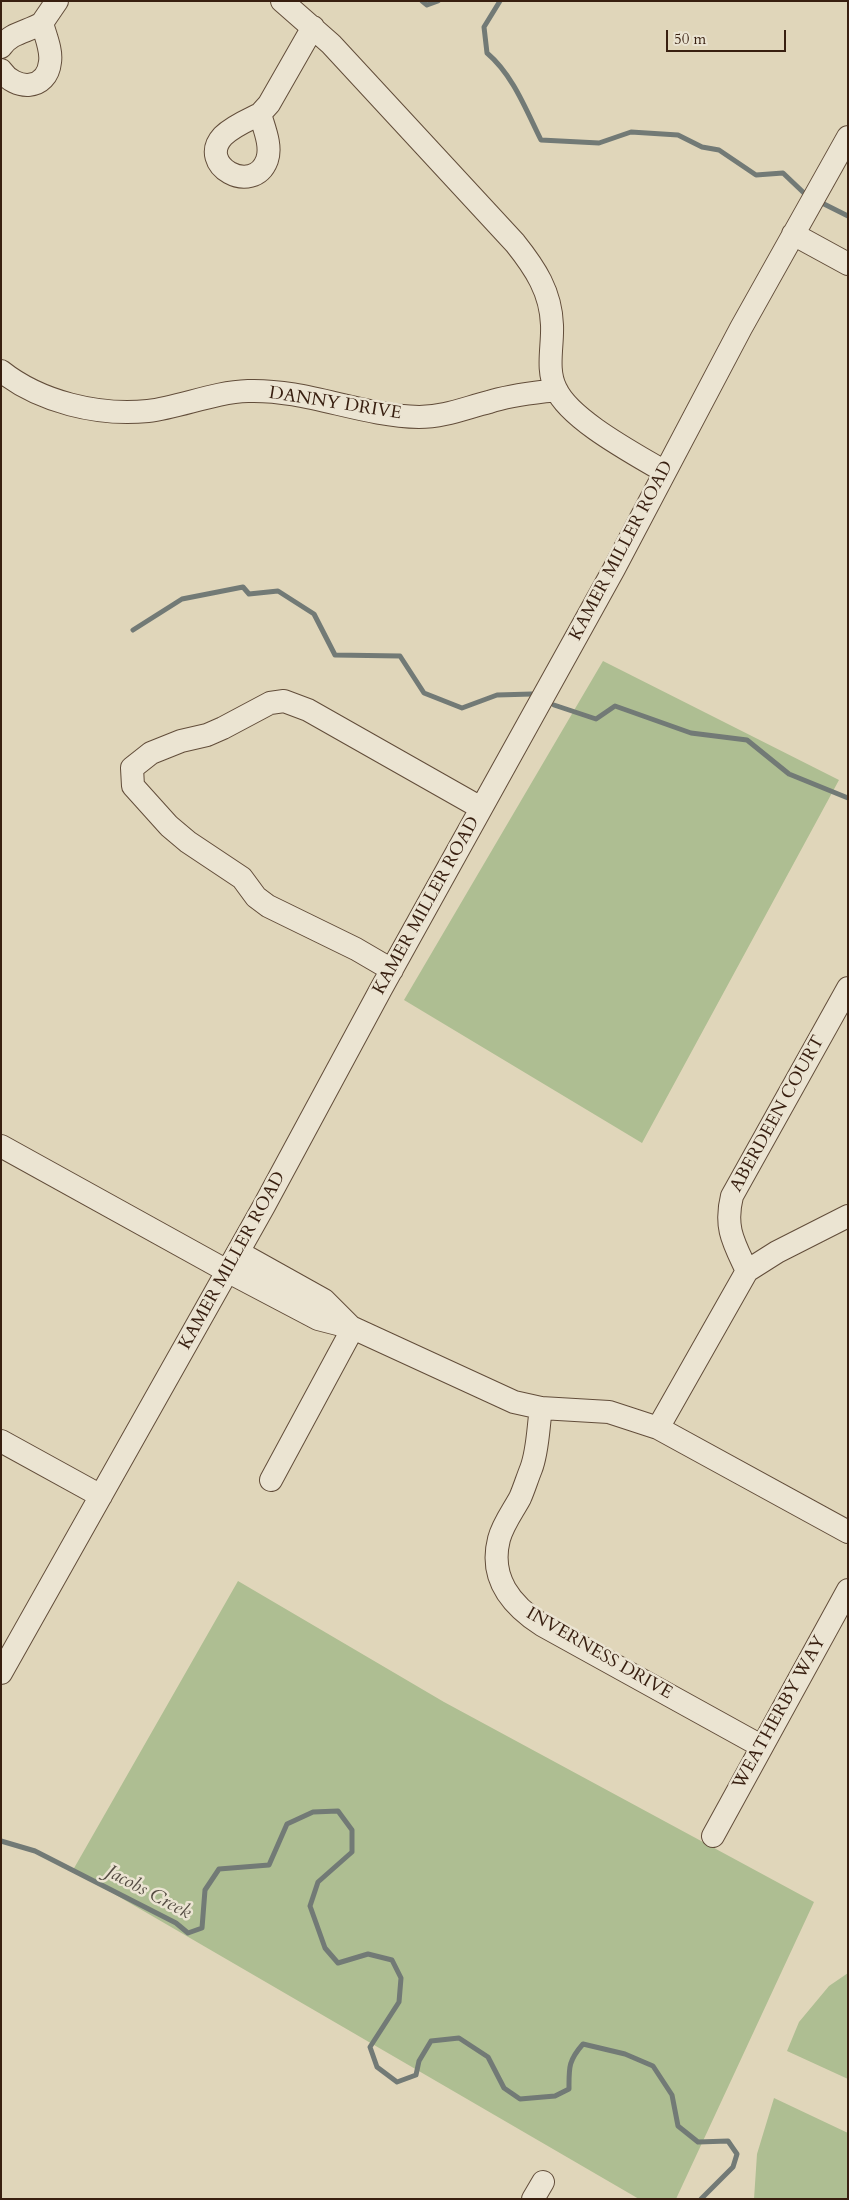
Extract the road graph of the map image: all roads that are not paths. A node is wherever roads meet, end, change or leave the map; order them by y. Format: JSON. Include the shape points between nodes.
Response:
{"nodes":[{"id":1,"x":56,"y":1,"type":"edge"},
{"id":2,"x":282,"y":1,"type":"edge"},
{"id":3,"x":42,"y":23,"type":"junction"},
{"id":4,"x":313,"y":27,"type":"junction"},
{"id":5,"x":1,"y":47,"type":"edge"},
{"id":6,"x":1,"y":70,"type":"edge"},
{"id":7,"x":260,"y":114,"type":"dead end"},
{"id":8,"x":848,"y":136,"type":"edge"},
{"id":9,"x":793,"y":234,"type":"junction"},
{"id":10,"x":848,"y":264,"type":"edge"},
{"id":11,"x":2,"y":372,"type":"edge"},
{"id":12,"x":556,"y":390,"type":"junction"},
{"id":13,"x":665,"y":472,"type":"junction"},
{"id":14,"x":482,"y":808,"type":"junction"},
{"id":15,"x":392,"y":970,"type":"junction"},
{"id":16,"x":848,"y":988,"type":"edge"},
{"id":17,"x":1,"y":1146,"type":"edge"},
{"id":18,"x":848,"y":1216,"type":"edge"},
{"id":19,"x":238,"y":1252,"type":"junction"},
{"id":20,"x":227,"y":1271,"type":"junction"},
{"id":21,"x":747,"y":1271,"type":"junction"},
{"id":22,"x":353,"y":1328,"type":"junction"},
{"id":23,"x":541,"y":1408,"type":"junction"},
{"id":24,"x":658,"y":1428,"type":"junction"},
{"id":25,"x":1,"y":1441,"type":"edge"},
{"id":26,"x":271,"y":1480,"type":"dead end"},
{"id":27,"x":101,"y":1496,"type":"junction"},
{"id":28,"x":848,"y":1532,"type":"edge"},
{"id":29,"x":848,"y":1590,"type":"edge"},
{"id":30,"x":1,"y":1673,"type":"edge"},
{"id":31,"x":761,"y":1746,"type":"junction"},
{"id":32,"x":713,"y":1836,"type":"dead end"}],
"edges":[{"from":1,"to":3,"type":"street"},
{"from":2,"to":4,"type":"street"},
{"from":3,"to":5,"type":"street","via":[[12,36]]},
{"from":3,"to":6,"type":"street","via":[[51,62],[42,79],[33,85],[23,85],[14,83]]},
{"from":4,"to":7,"type":"street"},
{"from":4,"to":12,"type":"street","via":[[535,268],[551,311],[551,376]]},
{"from":8,"to":9,"type":"street","name":"KAMER MILLER ROAD"},
{"from":9,"to":10,"type":"street"},
{"from":9,"to":13,"type":"street","name":"KAMER MILLER ROAD"},
{"from":11,"to":12,"type":"street","name":"DANNY DRIVE","via":[[64,403],[127,412],[148,411],[247,391],[289,394],[420,417]]},
{"from":12,"to":13,"type":"street","via":[[570,408],[590,425]]},
{"from":13,"to":14,"type":"street","name":"KAMER MILLER ROAD"},
{"from":14,"to":15,"type":"street","name":"KAMER MILLER ROAD"},
{"from":14,"to":15,"type":"street","via":[[308,710],[284,701],[270,703],[223,728],[151,753],[132,768],[133,786],[169,826],[242,878],[256,897]]},
{"from":15,"to":19,"type":"street","name":"KAMER MILLER ROAD"},
{"from":16,"to":21,"type":"street","name":"ABERDEEN COURT","via":[[732,1196],[728,1228]]},
{"from":17,"to":20,"type":"street"},
{"from":18,"to":21,"type":"street"},
{"from":19,"to":20,"type":"street","name":"KAMER MILLER ROAD"},
{"from":19,"to":22,"type":"street","via":[[324,1300]]},
{"from":20,"to":22,"type":"street","via":[[318,1319]]},
{"from":20,"to":27,"type":"street","name":"KAMER MILLER ROAD"},
{"from":21,"to":24,"type":"street"},
{"from":22,"to":23,"type":"street","via":[[514,1402]]},
{"from":22,"to":26,"type":"street"},
{"from":23,"to":24,"type":"street","via":[[609,1412]]},
{"from":23,"to":31,"type":"street","name":"INVERNESS DRIVE","via":[[532,1466],[499,1538],[498,1570],[509,1596],[542,1625]]},
{"from":24,"to":28,"type":"street"},
{"from":25,"to":27,"type":"street"},
{"from":27,"to":30,"type":"street","name":"KAMER MILLER ROAD"},
{"from":29,"to":31,"type":"street","name":"WEATHERBY WAY"},
{"from":31,"to":32,"type":"street","name":"WEATHERBY WAY"}]}
